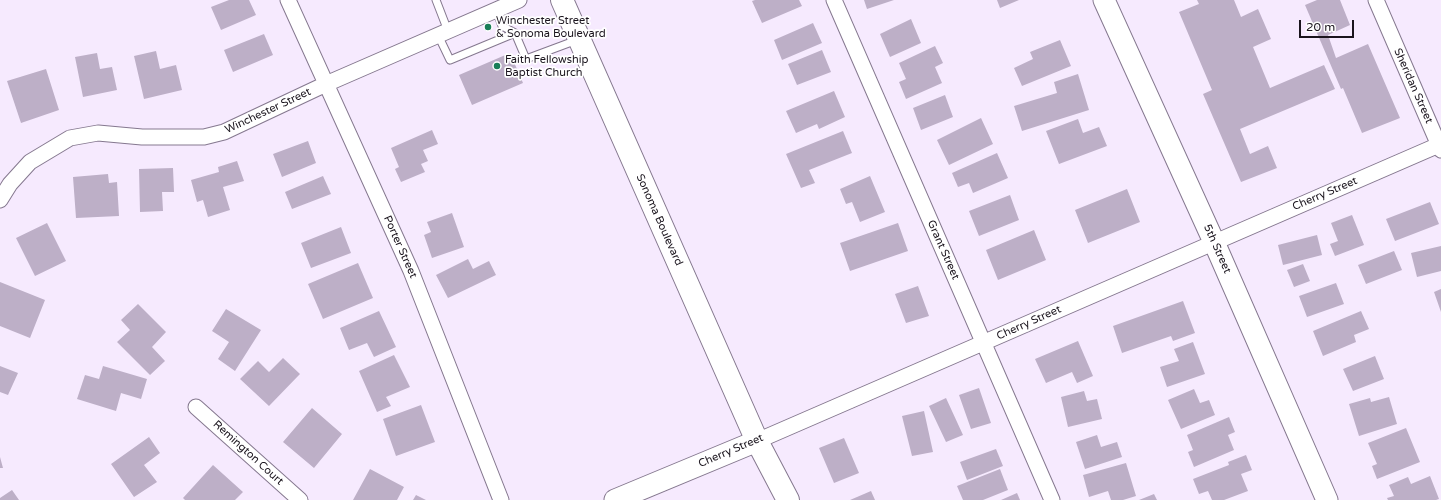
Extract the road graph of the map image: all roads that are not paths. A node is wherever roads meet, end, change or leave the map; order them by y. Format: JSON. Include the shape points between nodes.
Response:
{"nodes":[{"id":1,"x":288,"y":0,"type":"edge"},
{"id":2,"x":436,"y":0,"type":"edge"},
{"id":3,"x":519,"y":0,"type":"edge"},
{"id":4,"x":562,"y":0,"type":"edge"},
{"id":5,"x":834,"y":0,"type":"edge"},
{"id":6,"x":1104,"y":0,"type":"edge"},
{"id":7,"x":1376,"y":0,"type":"edge"},
{"id":8,"x":496,"y":10,"type":"junction"},
{"id":9,"x":443,"y":33,"type":"junction"},
{"id":10,"x":515,"y":33,"type":"junction"},
{"id":11,"x":579,"y":39,"type":"junction"},
{"id":12,"x":326,"y":84,"type":"junction"},
{"id":13,"x":1440,"y":146,"type":"edge"},
{"id":14,"x":0,"y":200,"type":"edge"},
{"id":15,"x":1214,"y":242,"type":"junction"},
{"id":16,"x":984,"y":343,"type":"junction"},
{"id":17,"x":196,"y":407,"type":"dead end"},
{"id":18,"x":757,"y":441,"type":"junction"},
{"id":19,"x":300,"y":500,"type":"edge"},
{"id":20,"x":501,"y":500,"type":"edge"},
{"id":21,"x":615,"y":500,"type":"edge"},
{"id":22,"x":778,"y":500,"type":"edge"},
{"id":23,"x":788,"y":500,"type":"edge"},
{"id":24,"x":1052,"y":500,"type":"edge"},
{"id":25,"x":1327,"y":500,"type":"edge"}],
"edges":[{"from":1,"to":12,"type":"street","name":"Porter Street"},
{"from":2,"to":9,"type":"lane"},
{"from":3,"to":8,"type":"street","name":"Winchester Street"},
{"from":4,"to":11,"type":"main road","name":"Sonoma Boulevard"},
{"from":5,"to":16,"type":"street","name":"Grant Street"},
{"from":6,"to":15,"type":"street","name":"5th Street"},
{"from":7,"to":13,"type":"street","name":"Sheridan Street"},
{"from":8,"to":9,"type":"street","name":"Winchester Street"},
{"from":8,"to":10,"type":"lane","via":[[502,26]]},
{"from":9,"to":10,"type":"lane","via":[[450,60]]},
{"from":9,"to":12,"type":"street","name":"Winchester Street"},
{"from":10,"to":11,"type":"lane","via":[[526,59]]},
{"from":11,"to":18,"type":"main road","name":"Sonoma Boulevard"},
{"from":12,"to":14,"type":"street","name":"Winchester Street","via":[[224,132],[204,137],[142,137],[98,132],[70,138],[30,162],[10,184]]},
{"from":12,"to":20,"type":"street","name":"Porter Street","via":[[411,270]]},
{"from":13,"to":15,"type":"street","name":"Cherry Street"},
{"from":15,"to":16,"type":"street","name":"Cherry Street"},
{"from":15,"to":25,"type":"street","name":"5th Street"},
{"from":16,"to":18,"type":"street","name":"Cherry Street"},
{"from":16,"to":24,"type":"street","name":"Grant Street"},
{"from":17,"to":19,"type":"street","name":"Remington Court"},
{"from":18,"to":21,"type":"street","name":"Cherry Street"},
{"from":18,"to":22,"type":"main road","name":"Sonoma Boulevard"},
{"from":18,"to":23,"type":"main road","name":"Sonoma Boulevard"}]}
